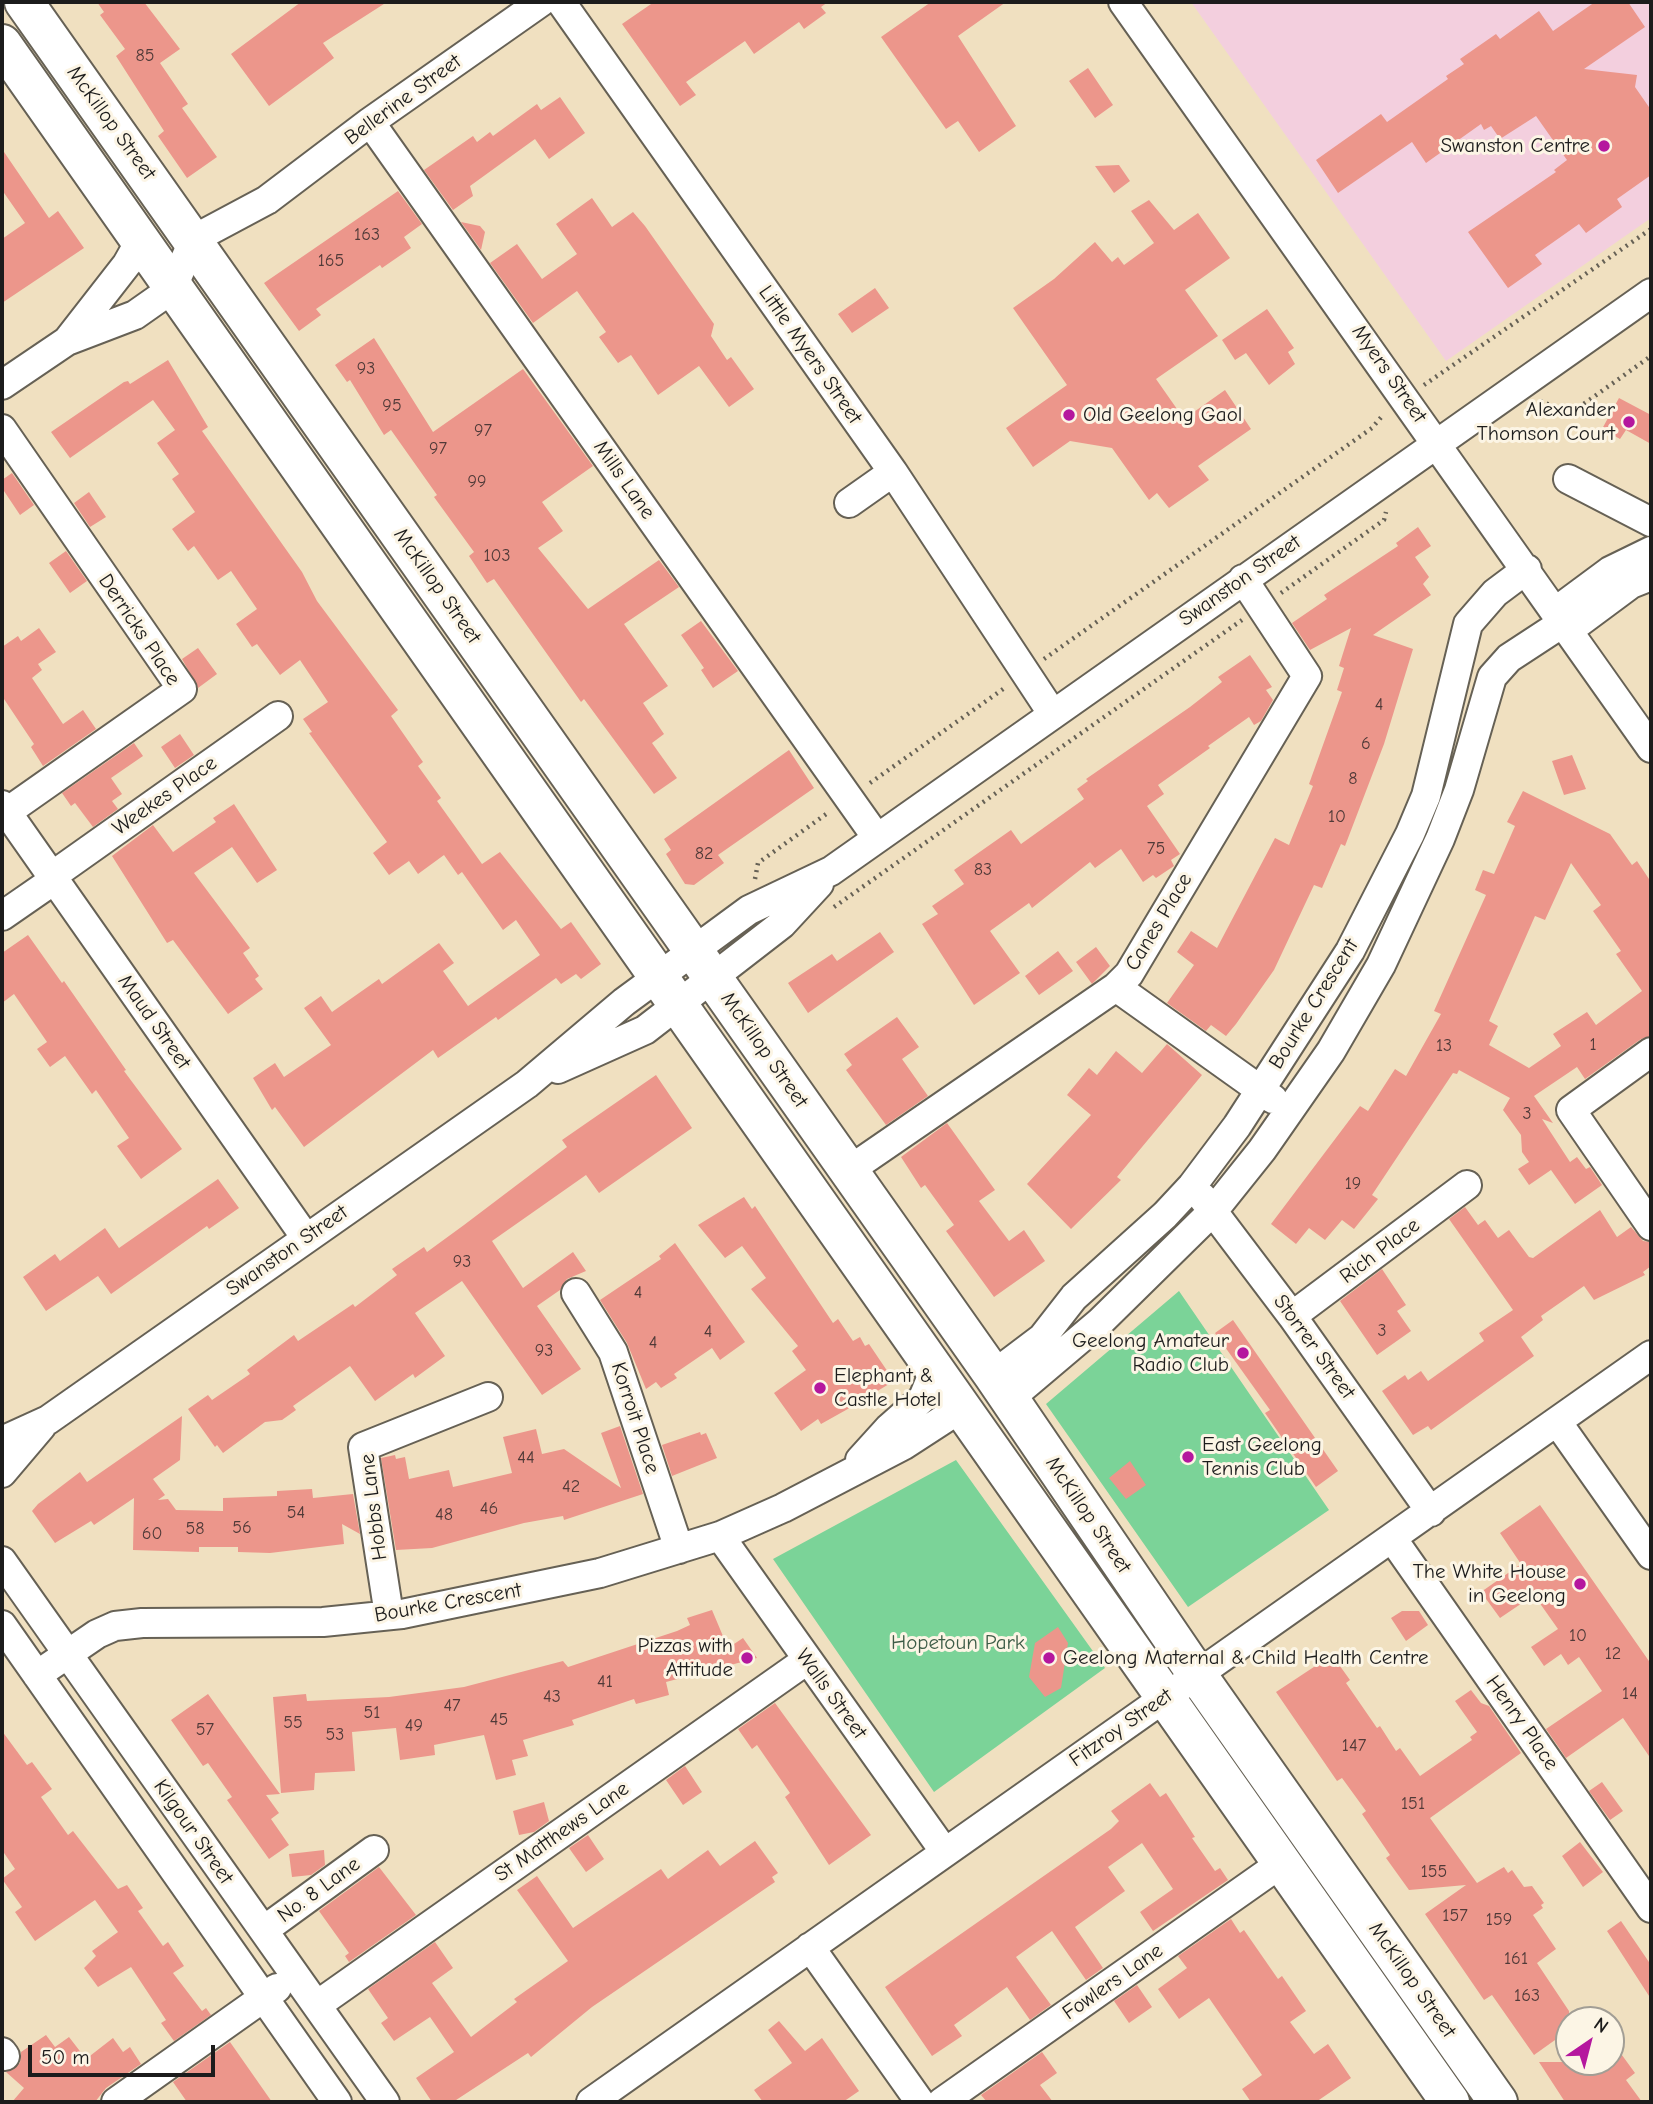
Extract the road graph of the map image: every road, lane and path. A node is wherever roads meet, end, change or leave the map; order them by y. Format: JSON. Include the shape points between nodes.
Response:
{"nodes":[{"id":1,"x":24,"y":2,"type":"edge"},
{"id":2,"x":541,"y":2,"type":"edge"},
{"id":3,"x":561,"y":2,"type":"edge"},
{"id":4,"x":1123,"y":2,"type":"edge"},
{"id":5,"x":2,"y":44,"type":"edge"},
{"id":6,"x":370,"y":122,"type":"junction"},
{"id":7,"x":1651,"y":229,"type":"edge"},
{"id":8,"x":140,"y":241,"type":"junction"},
{"id":9,"x":202,"y":251,"type":"junction"},
{"id":10,"x":172,"y":289,"type":"junction"},
{"id":11,"x":1651,"y":293,"type":"edge"},
{"id":12,"x":67,"y":341,"type":"junction"},
{"id":13,"x":1651,"y":356,"type":"edge"},
{"id":14,"x":1429,"y":380,"type":"dead end"},
{"id":15,"x":2,"y":385,"type":"edge"},
{"id":16,"x":1571,"y":413,"type":"dead end"},
{"id":17,"x":1382,"y":416,"type":"dead end"},
{"id":18,"x":2,"y":429,"type":"edge"},
{"id":19,"x":1438,"y":443,"type":"junction"},
{"id":20,"x":892,"y":472,"type":"junction"},
{"id":21,"x":1393,"y":473,"type":"junction"},
{"id":22,"x":1568,"y":479,"type":"dead end"},
{"id":23,"x":849,"y":503,"type":"dead end"},
{"id":24,"x":1651,"y":522,"type":"edge"},
{"id":25,"x":1651,"y":551,"type":"edge"},
{"id":26,"x":1527,"y":569,"type":"junction"},
{"id":27,"x":1651,"y":576,"type":"edge"},
{"id":28,"x":1243,"y":579,"type":"junction"},
{"id":29,"x":1261,"y":607,"type":"junction"},
{"id":30,"x":1563,"y":621,"type":"junction"},
{"id":31,"x":1047,"y":657,"type":"dead end"},
{"id":32,"x":1005,"y":687,"type":"dead end"},
{"id":33,"x":1052,"y":713,"type":"junction"},
{"id":34,"x":278,"y":716,"type":"dead end"},
{"id":35,"x":1651,"y":748,"type":"edge"},
{"id":36,"x":849,"y":798,"type":"junction"},
{"id":37,"x":4,"y":809,"type":"edge"},
{"id":38,"x":877,"y":838,"type":"junction"},
{"id":39,"x":758,"y":863,"type":"dead end"},
{"id":40,"x":53,"y":878,"type":"junction"},
{"id":41,"x":829,"y":909,"type":"dead end"},
{"id":42,"x":2,"y":916,"type":"edge"},
{"id":43,"x":704,"y":964,"type":"junction"},
{"id":44,"x":1116,"y":987,"type":"junction"},
{"id":45,"x":667,"y":991,"type":"junction"},
{"id":46,"x":1651,"y":1052,"type":"edge"},
{"id":47,"x":1260,"y":1090,"type":"junction"},
{"id":48,"x":1289,"y":1112,"type":"junction"},
{"id":49,"x":848,"y":1171,"type":"junction"},
{"id":50,"x":1467,"y":1185,"type":"dead end"},
{"id":51,"x":1192,"y":1186,"type":"junction"},
{"id":52,"x":1214,"y":1210,"type":"junction"},
{"id":53,"x":1651,"y":1226,"type":"edge"},
{"id":54,"x":306,"y":1238,"type":"junction"},
{"id":55,"x":576,"y":1293,"type":"dead end"},
{"id":56,"x":1292,"y":1316,"type":"junction"},
{"id":57,"x":961,"y":1332,"type":"junction"},
{"id":58,"x":1651,"y":1355,"type":"edge"},
{"id":59,"x":931,"y":1364,"type":"junction"},
{"id":60,"x":1001,"y":1387,"type":"junction"},
{"id":61,"x":488,"y":1397,"type":"dead end"},
{"id":62,"x":961,"y":1408,"type":"junction"},
{"id":63,"x":48,"y":1420,"type":"junction"},
{"id":64,"x":1558,"y":1423,"type":"junction"},
{"id":65,"x":2,"y":1441,"type":"edge"},
{"id":66,"x":852,"y":1470,"type":"junction"},
{"id":67,"x":2,"y":1473,"type":"edge"},
{"id":68,"x":1431,"y":1512,"type":"junction"},
{"id":69,"x":720,"y":1536,"type":"junction"},
{"id":70,"x":1392,"y":1538,"type":"junction"},
{"id":71,"x":679,"y":1549,"type":"junction"},
{"id":72,"x":1651,"y":1555,"type":"edge"},
{"id":73,"x":2,"y":1561,"type":"edge"},
{"id":74,"x":389,"y":1615,"type":"junction"},
{"id":75,"x":2,"y":1625,"type":"edge"},
{"id":76,"x":67,"y":1655,"type":"junction"},
{"id":77,"x":807,"y":1660,"type":"junction"},
{"id":78,"x":37,"y":1675,"type":"junction"},
{"id":79,"x":1198,"y":1676,"type":"junction"},
{"id":80,"x":1166,"y":1695,"type":"junction"},
{"id":81,"x":374,"y":1850,"type":"dead end"},
{"id":82,"x":944,"y":1852,"type":"junction"},
{"id":83,"x":1283,"y":1862,"type":"junction"},
{"id":84,"x":1651,"y":1908,"type":"edge"},
{"id":85,"x":264,"y":1930,"type":"junction"},
{"id":86,"x":810,"y":1947,"type":"junction"},
{"id":87,"x":295,"y":1976,"type":"junction"},
{"id":88,"x":264,"y":1998,"type":"junction"},
{"id":89,"x":317,"y":2005,"type":"junction"},
{"id":90,"x":116,"y":2102,"type":"edge"},
{"id":91,"x":337,"y":2102,"type":"edge"},
{"id":92,"x":385,"y":2102,"type":"edge"},
{"id":93,"x":591,"y":2102,"type":"edge"},
{"id":94,"x":920,"y":2102,"type":"edge"},
{"id":95,"x":942,"y":2102,"type":"edge"},
{"id":96,"x":1450,"y":2102,"type":"edge"},
{"id":97,"x":1498,"y":2102,"type":"edge"}],
"edges":[{"from":1,"to":9,"type":"highway","name":"McKillop Street"},
{"from":2,"to":6,"type":"street","name":"Bellerine Street"},
{"from":3,"to":20,"type":"street","name":"Little Myers Street"},
{"from":4,"to":19,"type":"street","name":"Myers Street"},
{"from":5,"to":8,"type":"highway","name":"McKillop Street"},
{"from":6,"to":9,"type":"street","name":"Bellerine Street"},
{"from":6,"to":36,"type":"street","name":"Mills Lane"},
{"from":7,"to":14,"type":"path"},
{"from":8,"to":10,"type":"highway","name":"McKillop Street"},
{"from":8,"to":12,"type":"street"},
{"from":9,"to":10,"type":"street"},
{"from":9,"to":43,"type":"highway","name":"McKillop Street"},
{"from":10,"to":12,"type":"street","via":[[135,315]]},
{"from":10,"to":45,"type":"highway","name":"McKillop Street"},
{"from":11,"to":19,"type":"street","name":"Swanston Street"},
{"from":12,"to":15,"type":"street"},
{"from":13,"to":16,"type":"path"},
{"from":17,"to":31,"type":"path","via":[[1372,428]]},
{"from":18,"to":37,"type":"street","name":"Derricks Place","via":[[182,689]]},
{"from":19,"to":21,"type":"street","name":"Swanston Street"},
{"from":19,"to":26,"type":"street","name":"Myers Street"},
{"from":20,"to":23,"type":"street"},
{"from":20,"to":33,"type":"street","name":"Little Myers Street"},
{"from":21,"to":28,"type":"street","name":"Swanston Street"},
{"from":21,"to":29,"type":"path","via":[[1384,520]]},
{"from":22,"to":24,"type":"street"},
{"from":25,"to":30,"type":"street","via":[[1610,571]]},
{"from":26,"to":30,"type":"street","name":"Myers Street"},
{"from":26,"to":47,"type":"street","name":"Bourke Crescent","via":[[1495,593],[1468,624],[1426,796],[1350,951]]},
{"from":27,"to":30,"type":"street"},
{"from":28,"to":29,"type":"street","name":"Canes Place"},
{"from":28,"to":33,"type":"street","name":"Swanston Street"},
{"from":29,"to":41,"type":"path","via":[[841,905]]},
{"from":29,"to":44,"type":"street","name":"Canes Place","via":[[1306,671],[1306,679],[1129,974]]},
{"from":30,"to":35,"type":"street","name":"Myers Street"},
{"from":30,"to":48,"type":"street","name":"Bourke Crescent","via":[[1509,658],[1492,677],[1459,790],[1398,931],[1331,1051]]},
{"from":32,"to":36,"type":"path"},
{"from":33,"to":38,"type":"street","name":"Swanston Street"},
{"from":34,"to":40,"type":"street","name":"Weekes Place"},
{"from":36,"to":38,"type":"street","name":"Mills Lane"},
{"from":36,"to":39,"type":"path"},
{"from":37,"to":40,"type":"street","name":"Maud Street"},
{"from":38,"to":43,"type":"street","name":"Swanston Street","via":[[831,871],[782,924]]},
{"from":40,"to":42,"type":"street","name":"Weekes Place"},
{"from":40,"to":54,"type":"street","name":"Maud Street"},
{"from":43,"to":45,"type":"street","name":"Swanston Street"},
{"from":43,"to":49,"type":"highway","name":"McKillop Street"},
{"from":44,"to":47,"type":"street"},
{"from":44,"to":49,"type":"street","name":"Canes Place"},
{"from":45,"to":54,"type":"street","name":"Swanston Street"},
{"from":45,"to":59,"type":"highway","name":"McKillop Street"},
{"from":46,"to":53,"type":"street","via":[[1572,1110]]},
{"from":47,"to":48,"type":"street"},
{"from":47,"to":51,"type":"street","name":"Bourke Crescent"},
{"from":48,"to":52,"type":"street","name":"Bourke Crescent"},
{"from":49,"to":57,"type":"highway","name":"McKillop Street"},
{"from":50,"to":56,"type":"street","name":"Rich Place"},
{"from":51,"to":52,"type":"street","name":"Storrer Street"},
{"from":51,"to":60,"type":"street","name":"Bourke Crescent","via":[[1130,1250],[1074,1297]]},
{"from":52,"to":56,"type":"street","name":"Storrer Street"},
{"from":52,"to":60,"type":"street","name":"Bourke Crescent","via":[[1100,1322]]},
{"from":54,"to":63,"type":"street","name":"Swanston Street"},
{"from":55,"to":71,"type":"street","name":"Korroit Place","via":[[613,1352]]},
{"from":56,"to":68,"type":"street","name":"Storrer Street"},
{"from":57,"to":60,"type":"highway","name":"McKillop Street"},
{"from":57,"to":62,"type":"highway","via":[[973,1387]]},
{"from":58,"to":64,"type":"street","name":"Fitzroy Street"},
{"from":59,"to":62,"type":"highway","name":"McKillop Street"},
{"from":59,"to":66,"type":"street","name":"Bourke Crescent","via":[[923,1398]]},
{"from":60,"to":79,"type":"highway","name":"McKillop Street"},
{"from":61,"to":74,"type":"street","name":"Hobbs Lane","via":[[363,1447]]},
{"from":62,"to":66,"type":"street","name":"Bourke Crescent","via":[[904,1445]]},
{"from":62,"to":80,"type":"highway","name":"McKillop Street"},
{"from":63,"to":65,"type":"street","name":"Swanston Street"},
{"from":63,"to":67,"type":"street","name":"Swanston Street"},
{"from":64,"to":68,"type":"street","name":"Fitzroy Street"},
{"from":64,"to":72,"type":"street"},
{"from":66,"to":69,"type":"street","name":"Bourke Crescent"},
{"from":68,"to":70,"type":"street","name":"Fitzroy Street"},
{"from":69,"to":71,"type":"street","name":"Bourke Crescent"},
{"from":69,"to":77,"type":"street","name":"Walls Street"},
{"from":70,"to":79,"type":"street","name":"Fitzroy Street"},
{"from":70,"to":84,"type":"street","name":"Henry Place"},
{"from":71,"to":74,"type":"street","name":"Bourke Crescent","via":[[548,1585]]},
{"from":73,"to":76,"type":"street","name":"Kilgour Street"},
{"from":74,"to":76,"type":"street","name":"Bourke Crescent","via":[[323,1622],[115,1626]]},
{"from":75,"to":78,"type":"street","name":"Kilgour Street"},
{"from":76,"to":78,"type":"street","name":"Bourke Crescent"},
{"from":76,"to":85,"type":"street","name":"Kilgour Street"},
{"from":77,"to":82,"type":"street","name":"Walls Street"},
{"from":77,"to":89,"type":"street","name":"St Matthews Lane"},
{"from":78,"to":88,"type":"street","name":"Kilgour Street"},
{"from":79,"to":80,"type":"street","name":"Fitzroy Street"},
{"from":79,"to":97,"type":"highway","name":"McKillop Street"},
{"from":80,"to":82,"type":"street","name":"Fitzroy Street"},
{"from":80,"to":83,"type":"highway","name":"McKillop Street"},
{"from":81,"to":85,"type":"street","name":"No. 8 Lane"},
{"from":82,"to":86,"type":"street","name":"Fitzroy Street"},
{"from":83,"to":95,"type":"street","name":"Fowlers Lane"},
{"from":83,"to":96,"type":"highway","name":"McKillop Street"},
{"from":85,"to":87,"type":"street","name":"Kilgour Street"},
{"from":86,"to":93,"type":"street","name":"Fitzroy Street"},
{"from":86,"to":94,"type":"street"},
{"from":87,"to":88,"type":"street"},
{"from":87,"to":89,"type":"street","name":"Kilgour Street"},
{"from":88,"to":90,"type":"street"},
{"from":88,"to":91,"type":"street","name":"Kilgour Street"},
{"from":89,"to":92,"type":"street","name":"Kilgour Street"}]}
